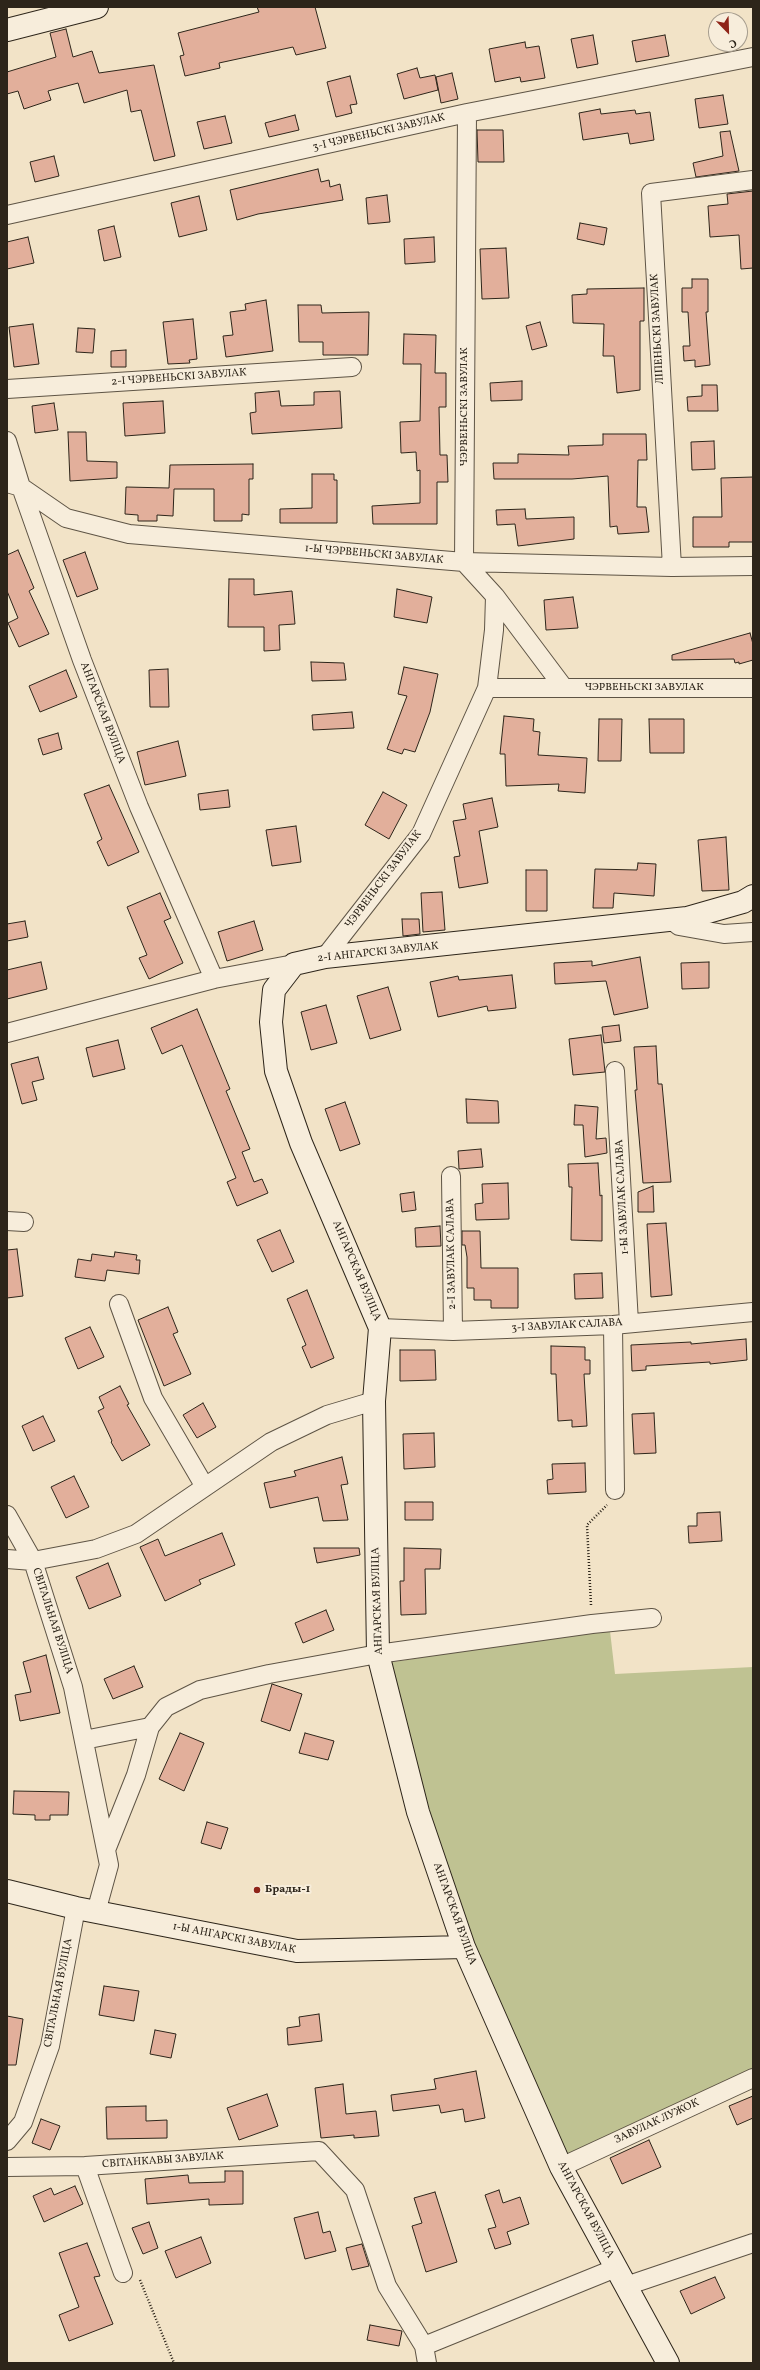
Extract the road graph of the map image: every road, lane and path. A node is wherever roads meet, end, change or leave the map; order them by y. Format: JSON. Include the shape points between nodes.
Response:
{"nodes":[{"id":1,"x":97,"y":7,"type":"edge"},
{"id":2,"x":7,"y":30,"type":"edge"},
{"id":3,"x":753,"y":59,"type":"edge"},
{"id":4,"x":467,"y":113,"type":"junction"},
{"id":5,"x":753,"y":180,"type":"edge"},
{"id":6,"x":7,"y":216,"type":"edge"},
{"id":7,"x":352,"y":367,"type":"dead end"},
{"id":8,"x":7,"y":389,"type":"edge"},
{"id":9,"x":7,"y":441,"type":"edge"},
{"id":10,"x":14,"y":485,"type":"edge"},
{"id":11,"x":464,"y":562,"type":"junction"},
{"id":12,"x":753,"y":566,"type":"edge"},
{"id":13,"x":672,"y":567,"type":"junction"},
{"id":14,"x":495,"y":596,"type":"junction"},
{"id":15,"x":486,"y":688,"type":"junction"},
{"id":16,"x":564,"y":688,"type":"junction"},
{"id":17,"x":753,"y":688,"type":"edge"},
{"id":18,"x":753,"y":896,"type":"edge"},
{"id":19,"x":670,"y":920,"type":"junction"},
{"id":20,"x":753,"y":932,"type":"edge"},
{"id":21,"x":325,"y":958,"type":"junction"},
{"id":22,"x":294,"y":964,"type":"junction"},
{"id":23,"x":214,"y":979,"type":"junction"},
{"id":24,"x":7,"y":1033,"type":"edge"},
{"id":25,"x":615,"y":1071,"type":"dead end"},
{"id":26,"x":451,"y":1176,"type":"dead end"},
{"id":27,"x":119,"y":1304,"type":"dead end"},
{"id":28,"x":753,"y":1312,"type":"edge"},
{"id":29,"x":621,"y":1324,"type":"junction"},
{"id":30,"x":380,"y":1328,"type":"junction"},
{"id":31,"x":453,"y":1331,"type":"junction"},
{"id":32,"x":374,"y":1401,"type":"junction"},
{"id":33,"x":205,"y":1487,"type":"junction"},
{"id":34,"x":615,"y":1490,"type":"joint"},
{"id":35,"x":7,"y":1515,"type":"edge"},
{"id":36,"x":7,"y":1559,"type":"edge"},
{"id":37,"x":33,"y":1561,"type":"junction"},
{"id":38,"x":652,"y":1618,"type":"dead end"},
{"id":39,"x":592,"y":1624,"type":"junction"},
{"id":40,"x":378,"y":1654,"type":"junction"},
{"id":41,"x":150,"y":1727,"type":"junction"},
{"id":42,"x":84,"y":1740,"type":"junction"},
{"id":43,"x":106,"y":1850,"type":"junction"},
{"id":44,"x":7,"y":1892,"type":"edge"},
{"id":45,"x":86,"y":1910,"type":"junction"},
{"id":46,"x":464,"y":1947,"type":"junction"},
{"id":47,"x":753,"y":2078,"type":"edge"},
{"id":48,"x":7,"y":2141,"type":"edge"},
{"id":49,"x":319,"y":2151,"type":"joint"},
{"id":50,"x":7,"y":2166,"type":"edge"},
{"id":51,"x":85,"y":2166,"type":"junction"},
{"id":52,"x":561,"y":2167,"type":"junction"},
{"id":53,"x":753,"y":2243,"type":"edge"},
{"id":54,"x":123,"y":2273,"type":"joint"},
{"id":55,"x":621,"y":2277,"type":"junction"},
{"id":56,"x":426,"y":2355,"type":"edge"},
{"id":57,"x":174,"y":2363,"type":"edge"},
{"id":58,"x":668,"y":2363,"type":"edge"}],
"edges":[{"from":1,"to":2,"type":"street"},
{"from":3,"to":4,"type":"street","name":"3-І ЧЭРВЕНЬСКІ ЗАВУЛАК"},
{"from":4,"to":6,"type":"street","name":"3-І ЧЭРВЕНЬСКІ ЗАВУЛАК"},
{"from":4,"to":11,"type":"street","name":"ЧЭРВЕНЬСКІ ЗАВУЛАК"},
{"from":5,"to":13,"type":"street","name":"ЛІПЕНЬСКІ ЗАВУЛАК","via":[[650,194]]},
{"from":7,"to":8,"type":"street","name":"2-І ЧЭРВЕНЬСКІ ЗАВУЛАК"},
{"from":9,"to":10,"type":"street","name":"АНГАРСКАЯ ВУЛІЦА"},
{"from":10,"to":11,"type":"street","name":"1-Ы ЧЭРВЕНЬСКІ ЗАВУЛАК","via":[[66,518],[129,534]]},
{"from":10,"to":23,"type":"street","name":"АНГАРСКАЯ ВУЛІЦА","via":[[139,807]]},
{"from":11,"to":13,"type":"street","name":"1-Ы ЧЭРВЕНЬСКІ ЗАВУЛАК"},
{"from":11,"to":14,"type":"street"},
{"from":12,"to":13,"type":"street","name":"1-Ы ЧЭРВЕНЬСКІ ЗАВУЛАК"},
{"from":14,"to":15,"type":"street","name":"ЧЭРВЕНЬСКІ ЗАВУЛАК","via":[[494,630]]},
{"from":14,"to":16,"type":"street"},
{"from":15,"to":16,"type":"street","name":"ЧЭРВЕНЬСКІ ЗАВУЛАК"},
{"from":15,"to":21,"type":"street","name":"ЧЭРВЕНЬСКІ ЗАВУЛАК","via":[[421,834]]},
{"from":16,"to":17,"type":"street","name":"ЧЭРВЕНЬСКІ ЗАВУЛАК"},
{"from":18,"to":19,"type":"street","name":"2-І АНГАРСКІ ЗАВУЛАК","via":[[736,904],[687,918]]},
{"from":19,"to":20,"type":"street","via":[[680,926],[724,934]]},
{"from":19,"to":21,"type":"street","name":"2-І АНГАРСКІ ЗАВУЛАК"},
{"from":21,"to":22,"type":"street","name":"2-І АНГАРСКІ ЗАВУЛАК"},
{"from":22,"to":23,"type":"street","name":"2-І АНГАРСКІ ЗАВУЛАК"},
{"from":22,"to":30,"type":"street","name":"АНГАРСКАЯ ВУЛІЦА","via":[[274,990],[271,1022],[276,1071],[301,1143]]},
{"from":23,"to":24,"type":"street","name":"2-І АНГАРСКІ ЗАВУЛАК"},
{"from":25,"to":29,"type":"street","name":"1-Ы ЗАВУЛАК САЛАВА"},
{"from":26,"to":31,"type":"street","name":"2-І ЗАВУЛАК САЛАВА"},
{"from":27,"to":33,"type":"street","via":[[153,1398]]},
{"from":28,"to":29,"type":"street","name":"3-І ЗАВУЛАК САЛАВА"},
{"from":29,"to":31,"type":"street","name":"3-І ЗАВУЛАК САЛАВА"},
{"from":29,"to":34,"type":"street","name":"1-Ы ЗАВУЛАК САЛАВА"},
{"from":30,"to":31,"type":"street","name":"3-І ЗАВУЛАК САЛАВА"},
{"from":30,"to":32,"type":"street","name":"АНГАРСКАЯ ВУЛІЦА"},
{"from":32,"to":33,"type":"street","name":"СВІТАЛЬНАЯ ВУЛІЦА","via":[[307,1423],[271,1442]]},
{"from":32,"to":40,"type":"street","name":"АНГАРСКАЯ ВУЛІЦА"},
{"from":33,"to":37,"type":"street","name":"СВІТАЛЬНАЯ ВУЛІЦА","via":[[150,1527],[121,1541]]},
{"from":34,"to":39,"type":"path","via":[[606,1507],[587,1525]]},
{"from":35,"to":37,"type":"street"},
{"from":36,"to":37,"type":"street"},
{"from":37,"to":42,"type":"street","name":"СВІТАЛЬНАЯ ВУЛІЦА","via":[[74,1687]]},
{"from":38,"to":39,"type":"street"},
{"from":39,"to":40,"type":"street"},
{"from":40,"to":41,"type":"street","via":[[269,1674],[200,1690],[166,1707]]},
{"from":40,"to":46,"type":"street","name":"АНГАРСКАЯ ВУЛІЦА","via":[[418,1812]]},
{"from":41,"to":42,"type":"street"},
{"from":41,"to":43,"type":"street","via":[[136,1775]]},
{"from":42,"to":43,"type":"street","name":"СВІТАЛЬНАЯ ВУЛІЦА"},
{"from":43,"to":45,"type":"street","name":"СВІТАЛЬНАЯ ВУЛІЦА","via":[[109,1864]]},
{"from":44,"to":45,"type":"street","name":"1-Ы АНГАРСКІ ЗАВУЛАК"},
{"from":45,"to":46,"type":"street","name":"1-Ы АНГАРСКІ ЗАВУЛАК","via":[[297,1951]]},
{"from":45,"to":48,"type":"street","name":"СВІТАЛЬНАЯ ВУЛІЦА","via":[[50,2046],[23,2122]]},
{"from":46,"to":52,"type":"street","name":"АНГАРСКАЯ ВУЛІЦА"},
{"from":47,"to":52,"type":"street","name":"ЗАВУЛАК ЛУЖОК"},
{"from":49,"to":51,"type":"street","name":"СВІТАНКАВЫ ЗАВУЛАК"},
{"from":49,"to":56,"type":"street","name":"АНГАРСКАЯ ВУЛІЦА","via":[[355,2190],[387,2286]]},
{"from":50,"to":51,"type":"street","name":"СВІТАНКАВЫ ЗАВУЛАК"},
{"from":51,"to":54,"type":"street"},
{"from":52,"to":55,"type":"street","name":"АНГАРСКАЯ ВУЛІЦА"},
{"from":53,"to":55,"type":"street"},
{"from":54,"to":57,"type":"path","via":[[140,2279]]},
{"from":55,"to":56,"type":"street","name":"АНГАРСКАЯ ВУЛІЦА"},
{"from":55,"to":58,"type":"street","name":"АНГАРСКАЯ ВУЛІЦА"}]}
